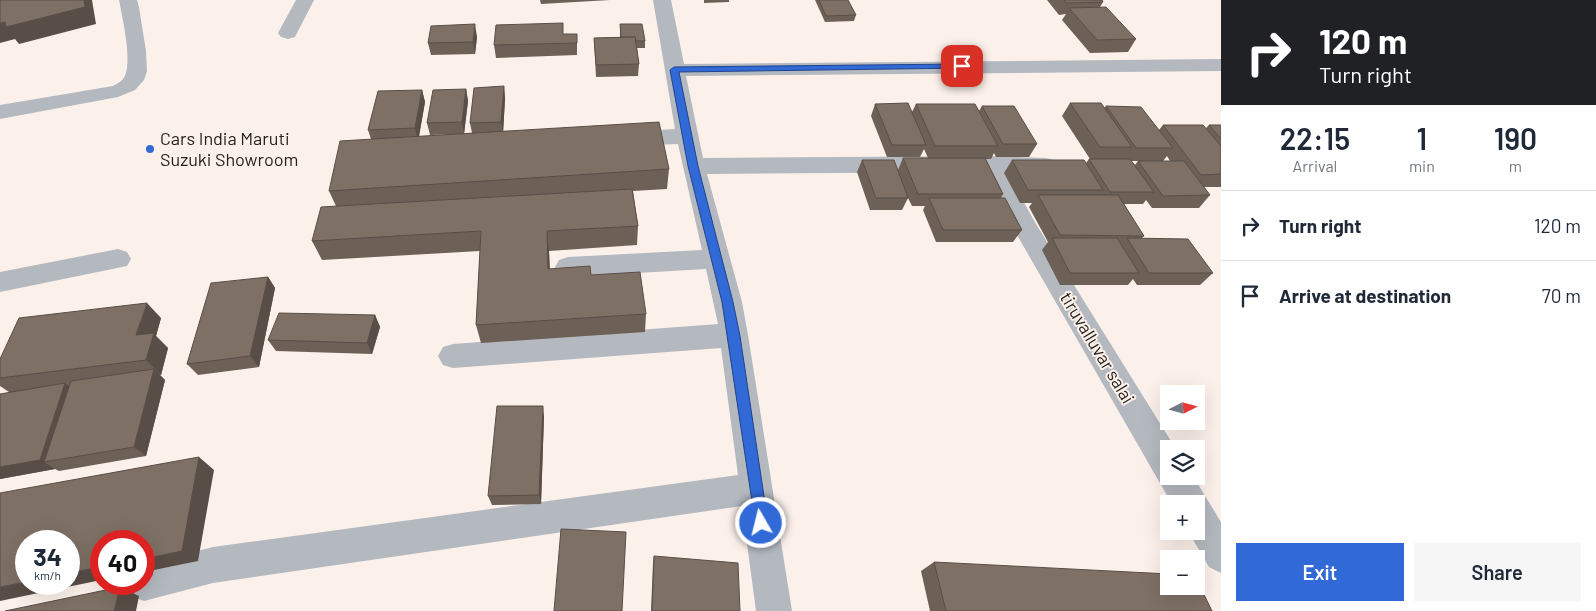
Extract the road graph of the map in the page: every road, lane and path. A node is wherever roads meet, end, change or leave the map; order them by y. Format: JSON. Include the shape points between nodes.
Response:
{"nodes":[{"id":1,"x":128,"y":0,"type":"edge"},
{"id":2,"x":305,"y":0,"type":"edge"},
{"id":3,"x":662,"y":0,"type":"edge"},
{"id":4,"x":288,"y":33,"type":"dead end"},
{"id":5,"x":1221,"y":65,"type":"edge"},
{"id":6,"x":674,"y":70,"type":"junction"},
{"id":7,"x":0,"y":112,"type":"edge"},
{"id":8,"x":687,"y":136,"type":"junction"},
{"id":9,"x":608,"y":140,"type":"edge"},
{"id":10,"x":991,"y":164,"type":"junction"},
{"id":11,"x":693,"y":166,"type":"junction"},
{"id":12,"x":1071,"y":166,"type":"edge"},
{"id":13,"x":118,"y":259,"type":"dead end"},
{"id":14,"x":717,"y":259,"type":"junction"},
{"id":15,"x":568,"y":267,"type":"edge"},
{"id":16,"x":0,"y":282,"type":"edge"},
{"id":17,"x":734,"y":336,"type":"junction"},
{"id":18,"x":453,"y":356,"type":"dead end"},
{"id":19,"x":1160,"y":452,"type":"edge"},
{"id":20,"x":756,"y":488,"type":"junction"},
{"id":21,"x":1205,"y":528,"type":"edge"},
{"id":22,"x":1221,"y":555,"type":"edge"},
{"id":23,"x":155,"y":580,"type":"edge"},
{"id":24,"x":774,"y":611,"type":"edge"}],
"edges":[{"from":1,"to":7,"type":"street","via":[[137,68],[135,79],[128,87]]},
{"from":2,"to":4,"type":"street"},
{"from":3,"to":6,"type":"street"},
{"from":5,"to":6,"type":"street"},
{"from":6,"to":8,"type":"street"},
{"from":8,"to":9,"type":"street"},
{"from":8,"to":11,"type":"street"},
{"from":10,"to":11,"type":"street"},
{"from":10,"to":12,"type":"street"},
{"from":10,"to":19,"type":"street","name":"tiruvalluvar salai","via":[[1026,229]]},
{"from":11,"to":14,"type":"street"},
{"from":13,"to":16,"type":"street"},
{"from":14,"to":15,"type":"street"},
{"from":14,"to":17,"type":"street"},
{"from":17,"to":18,"type":"street"},
{"from":17,"to":20,"type":"street"},
{"from":20,"to":23,"type":"street","via":[[213,565]]},
{"from":20,"to":24,"type":"street"},
{"from":21,"to":22,"type":"street"}]}
